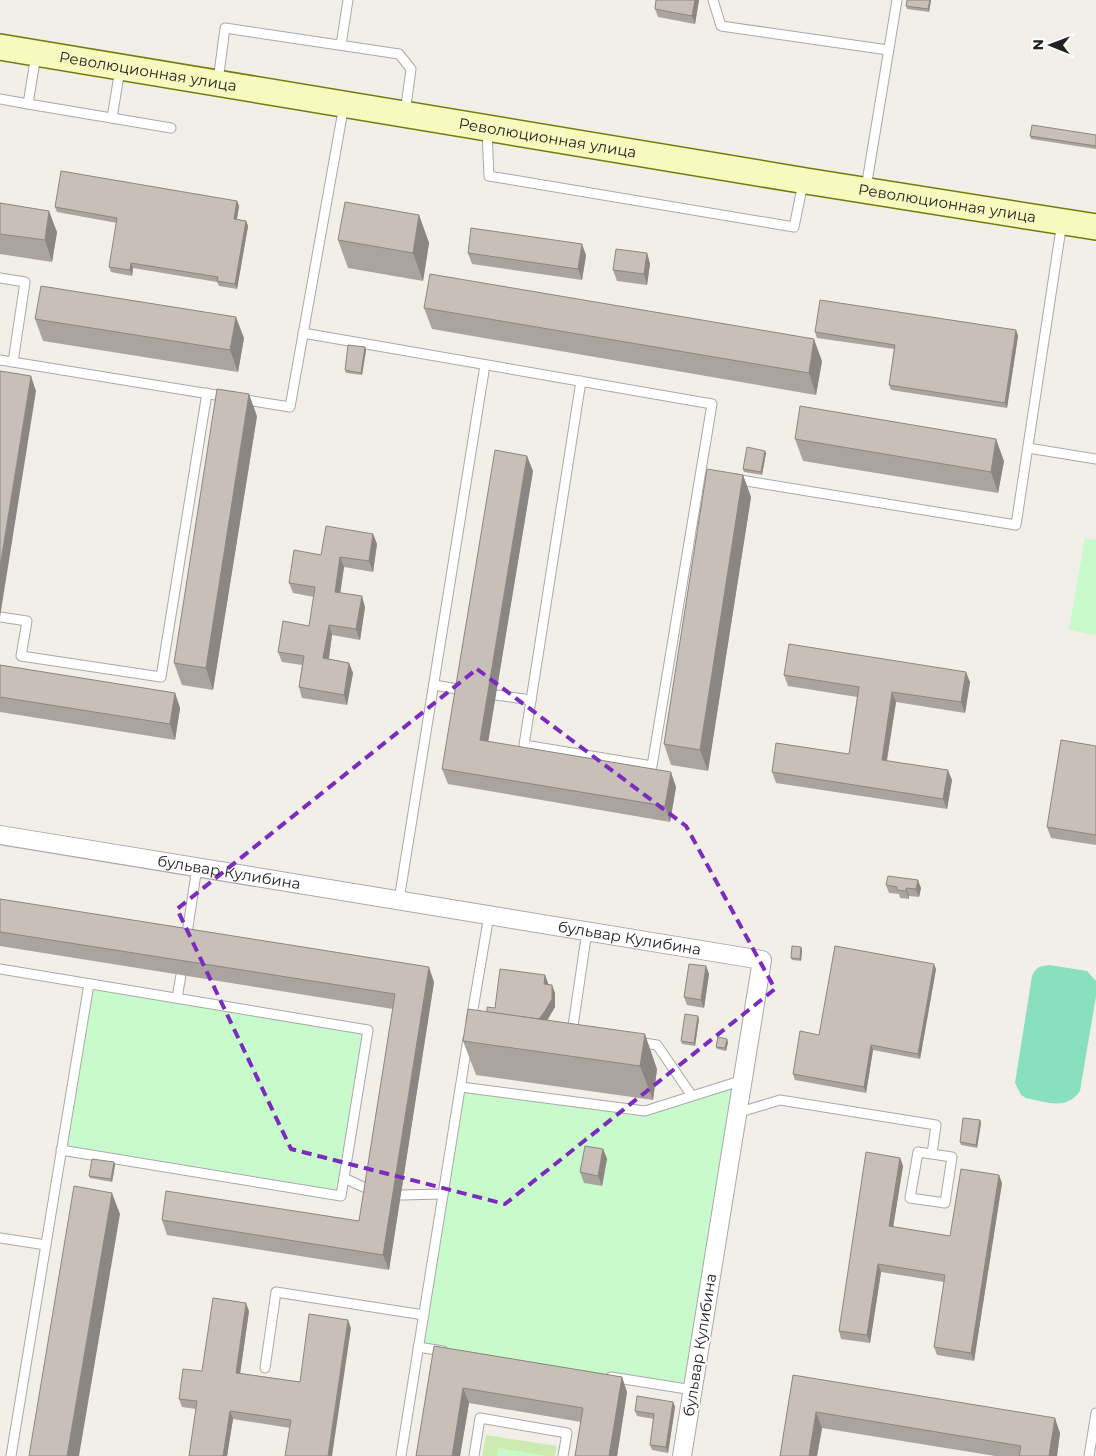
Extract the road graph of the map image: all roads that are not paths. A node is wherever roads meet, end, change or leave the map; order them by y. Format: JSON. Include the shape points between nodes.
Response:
{"nodes":[{"id":1,"x":348,"y":0,"type":"edge"},
{"id":2,"x":713,"y":0,"type":"edge"},
{"id":3,"x":897,"y":0,"type":"edge"},
{"id":4,"x":341,"y":46,"type":"junction"},
{"id":5,"x":0,"y":47,"type":"edge"},
{"id":6,"x":888,"y":50,"type":"junction"},
{"id":7,"x":36,"y":53,"type":"junction"},
{"id":8,"x":120,"y":67,"type":"junction"},
{"id":9,"x":218,"y":83,"type":"junction"},
{"id":10,"x":0,"y":99,"type":"edge"},
{"id":11,"x":28,"y":104,"type":"junction"},
{"id":12,"x":344,"y":104,"type":"junction"},
{"id":13,"x":405,"y":114,"type":"junction"},
{"id":14,"x":112,"y":118,"type":"junction"},
{"id":15,"x":171,"y":128,"type":"dead end"},
{"id":16,"x":486,"y":128,"type":"junction"},
{"id":17,"x":803,"y":181,"type":"junction"},
{"id":18,"x":866,"y":191,"type":"junction"},
{"id":19,"x":1062,"y":222,"type":"junction"},
{"id":20,"x":1096,"y":227,"type":"edge"},
{"id":21,"x":0,"y":278,"type":"edge"},
{"id":22,"x":303,"y":334,"type":"junction"},
{"id":23,"x":0,"y":360,"type":"edge"},
{"id":24,"x":13,"y":362,"type":"junction"},
{"id":25,"x":485,"y":365,"type":"junction"},
{"id":26,"x":581,"y":381,"type":"junction"},
{"id":27,"x":207,"y":393,"type":"junction"},
{"id":28,"x":1028,"y":448,"type":"junction"},
{"id":29,"x":1096,"y":459,"type":"edge"},
{"id":30,"x":727,"y":478,"type":"edge"},
{"id":31,"x":0,"y":617,"type":"edge"},
{"id":32,"x":434,"y":685,"type":"junction"},
{"id":33,"x":463,"y":690,"type":"edge"},
{"id":34,"x":496,"y":695,"type":"dead end"},
{"id":35,"x":531,"y":700,"type":"junction"},
{"id":36,"x":0,"y":835,"type":"edge"},
{"id":37,"x":197,"y":867,"type":"junction"},
{"id":38,"x":399,"y":900,"type":"junction"},
{"id":39,"x":489,"y":915,"type":"junction"},
{"id":40,"x":587,"y":931,"type":"junction"},
{"id":41,"x":186,"y":943,"type":"edge"},
{"id":42,"x":0,"y":969,"type":"edge"},
{"id":43,"x":181,"y":975,"type":"edge"},
{"id":44,"x":89,"y":984,"type":"junction"},
{"id":45,"x":177,"y":998,"type":"junction"},
{"id":46,"x":580,"y":1034,"type":"edge"},
{"id":47,"x":631,"y":1041,"type":"edge"},
{"id":48,"x":742,"y":1080,"type":"junction"},
{"id":49,"x":461,"y":1087,"type":"junction"},
{"id":50,"x":692,"y":1096,"type":"junction"},
{"id":51,"x":738,"y":1113,"type":"junction"},
{"id":52,"x":61,"y":1150,"type":"junction"},
{"id":53,"x":932,"y":1154,"type":"junction"},
{"id":54,"x":344,"y":1178,"type":"junction"},
{"id":55,"x":372,"y":1191,"type":"edge"},
{"id":56,"x":443,"y":1194,"type":"junction"},
{"id":57,"x":401,"y":1195,"type":"dead end"},
{"id":58,"x":0,"y":1238,"type":"edge"},
{"id":59,"x":46,"y":1245,"type":"junction"},
{"id":60,"x":424,"y":1315,"type":"junction"},
{"id":61,"x":418,"y":1347,"type":"junction"},
{"id":62,"x":456,"y":1353,"type":"edge"},
{"id":63,"x":265,"y":1368,"type":"dead end"},
{"id":64,"x":597,"y":1375,"type":"edge"},
{"id":65,"x":693,"y":1390,"type":"junction"},
{"id":66,"x":1096,"y":1413,"type":"edge"},
{"id":67,"x":566,"y":1451,"type":"edge"},
{"id":68,"x":11,"y":1456,"type":"edge"},
{"id":69,"x":401,"y":1456,"type":"edge"},
{"id":70,"x":474,"y":1456,"type":"edge"},
{"id":71,"x":682,"y":1456,"type":"edge"},
{"id":72,"x":1089,"y":1456,"type":"edge"}],
"edges":[{"from":1,"to":4,"type":"lane"},
{"from":2,"to":6,"type":"lane","via":[[721,26]]},
{"from":3,"to":6,"type":"lane"},
{"from":4,"to":9,"type":"lane","via":[[225,28]]},
{"from":4,"to":13,"type":"lane","via":[[399,54],[411,69]]},
{"from":5,"to":7,"type":"main road","name":"Революционная улица"},
{"from":6,"to":18,"type":"lane"},
{"from":7,"to":8,"type":"main road","name":"Революционная улица"},
{"from":7,"to":11,"type":"lane"},
{"from":8,"to":9,"type":"main road","name":"Революционная улица"},
{"from":8,"to":14,"type":"lane"},
{"from":9,"to":12,"type":"main road","name":"Революционная улица"},
{"from":10,"to":11,"type":"lane"},
{"from":11,"to":14,"type":"lane"},
{"from":12,"to":13,"type":"main road","name":"Революционная улица"},
{"from":12,"to":22,"type":"lane"},
{"from":13,"to":16,"type":"main road","name":"Революционная улица"},
{"from":14,"to":15,"type":"lane"},
{"from":16,"to":17,"type":"main road","name":"Революционная улица"},
{"from":16,"to":17,"type":"lane","via":[[489,176],[794,227]]},
{"from":17,"to":18,"type":"main road","name":"Революционная улица"},
{"from":18,"to":19,"type":"main road","name":"Революционная улица"},
{"from":19,"to":20,"type":"main road","name":"Революционная улица"},
{"from":19,"to":28,"type":"lane"},
{"from":21,"to":24,"type":"lane","via":[[26,282]]},
{"from":22,"to":25,"type":"lane"},
{"from":22,"to":27,"type":"lane","via":[[290,407]]},
{"from":23,"to":24,"type":"lane"},
{"from":24,"to":27,"type":"lane"},
{"from":25,"to":26,"type":"lane"},
{"from":25,"to":32,"type":"lane"},
{"from":26,"to":35,"type":"lane"},
{"from":26,"to":35,"type":"lane","via":[[712,404],[704,474],[652,766],[524,745]]},
{"from":27,"to":31,"type":"lane","via":[[161,677],[21,656],[27,621]]},
{"from":28,"to":29,"type":"lane"},
{"from":28,"to":30,"type":"lane","via":[[1016,525]]},
{"from":32,"to":33,"type":"lane"},
{"from":32,"to":38,"type":"lane"},
{"from":34,"to":35,"type":"lane"},
{"from":36,"to":37,"type":"street","name":"бульвар Кулибина"},
{"from":37,"to":38,"type":"street","name":"бульвар Кулибина"},
{"from":37,"to":41,"type":"lane"},
{"from":38,"to":39,"type":"street","name":"бульвар Кулибина"},
{"from":39,"to":40,"type":"street","name":"бульвар Кулибина"},
{"from":39,"to":49,"type":"lane"},
{"from":40,"to":46,"type":"lane","via":[[572,1033]]},
{"from":40,"to":48,"type":"street","name":"бульвар Кулибина","via":[[762,960]]},
{"from":42,"to":44,"type":"lane"},
{"from":43,"to":45,"type":"lane"},
{"from":44,"to":45,"type":"lane"},
{"from":44,"to":52,"type":"lane"},
{"from":45,"to":54,"type":"lane","via":[[368,1030]]},
{"from":47,"to":50,"type":"lane","via":[[656,1045]]},
{"from":48,"to":50,"type":"lane"},
{"from":48,"to":51,"type":"street","name":"бульвар Кулибина"},
{"from":49,"to":50,"type":"lane","via":[[645,1111]]},
{"from":49,"to":56,"type":"lane"},
{"from":51,"to":53,"type":"lane","via":[[780,1100],[936,1125]]},
{"from":51,"to":65,"type":"street","name":"бульвар Кулибина"},
{"from":52,"to":54,"type":"lane","via":[[341,1196]]},
{"from":52,"to":59,"type":"lane"},
{"from":53,"to":53,"type":"lane","via":[[952,1157],[944,1203],[910,1198],[918,1152]]},
{"from":54,"to":55,"type":"lane"},
{"from":56,"to":57,"type":"lane"},
{"from":56,"to":60,"type":"lane"},
{"from":58,"to":59,"type":"lane"},
{"from":59,"to":68,"type":"lane"},
{"from":60,"to":61,"type":"lane"},
{"from":60,"to":63,"type":"lane","via":[[276,1292]]},
{"from":61,"to":62,"type":"lane"},
{"from":61,"to":69,"type":"lane"},
{"from":64,"to":65,"type":"lane"},
{"from":65,"to":71,"type":"street","name":"бульвар Кулибина"},
{"from":66,"to":72,"type":"lane"},
{"from":67,"to":70,"type":"lane","via":[[567,1432],[480,1418]]}]}
